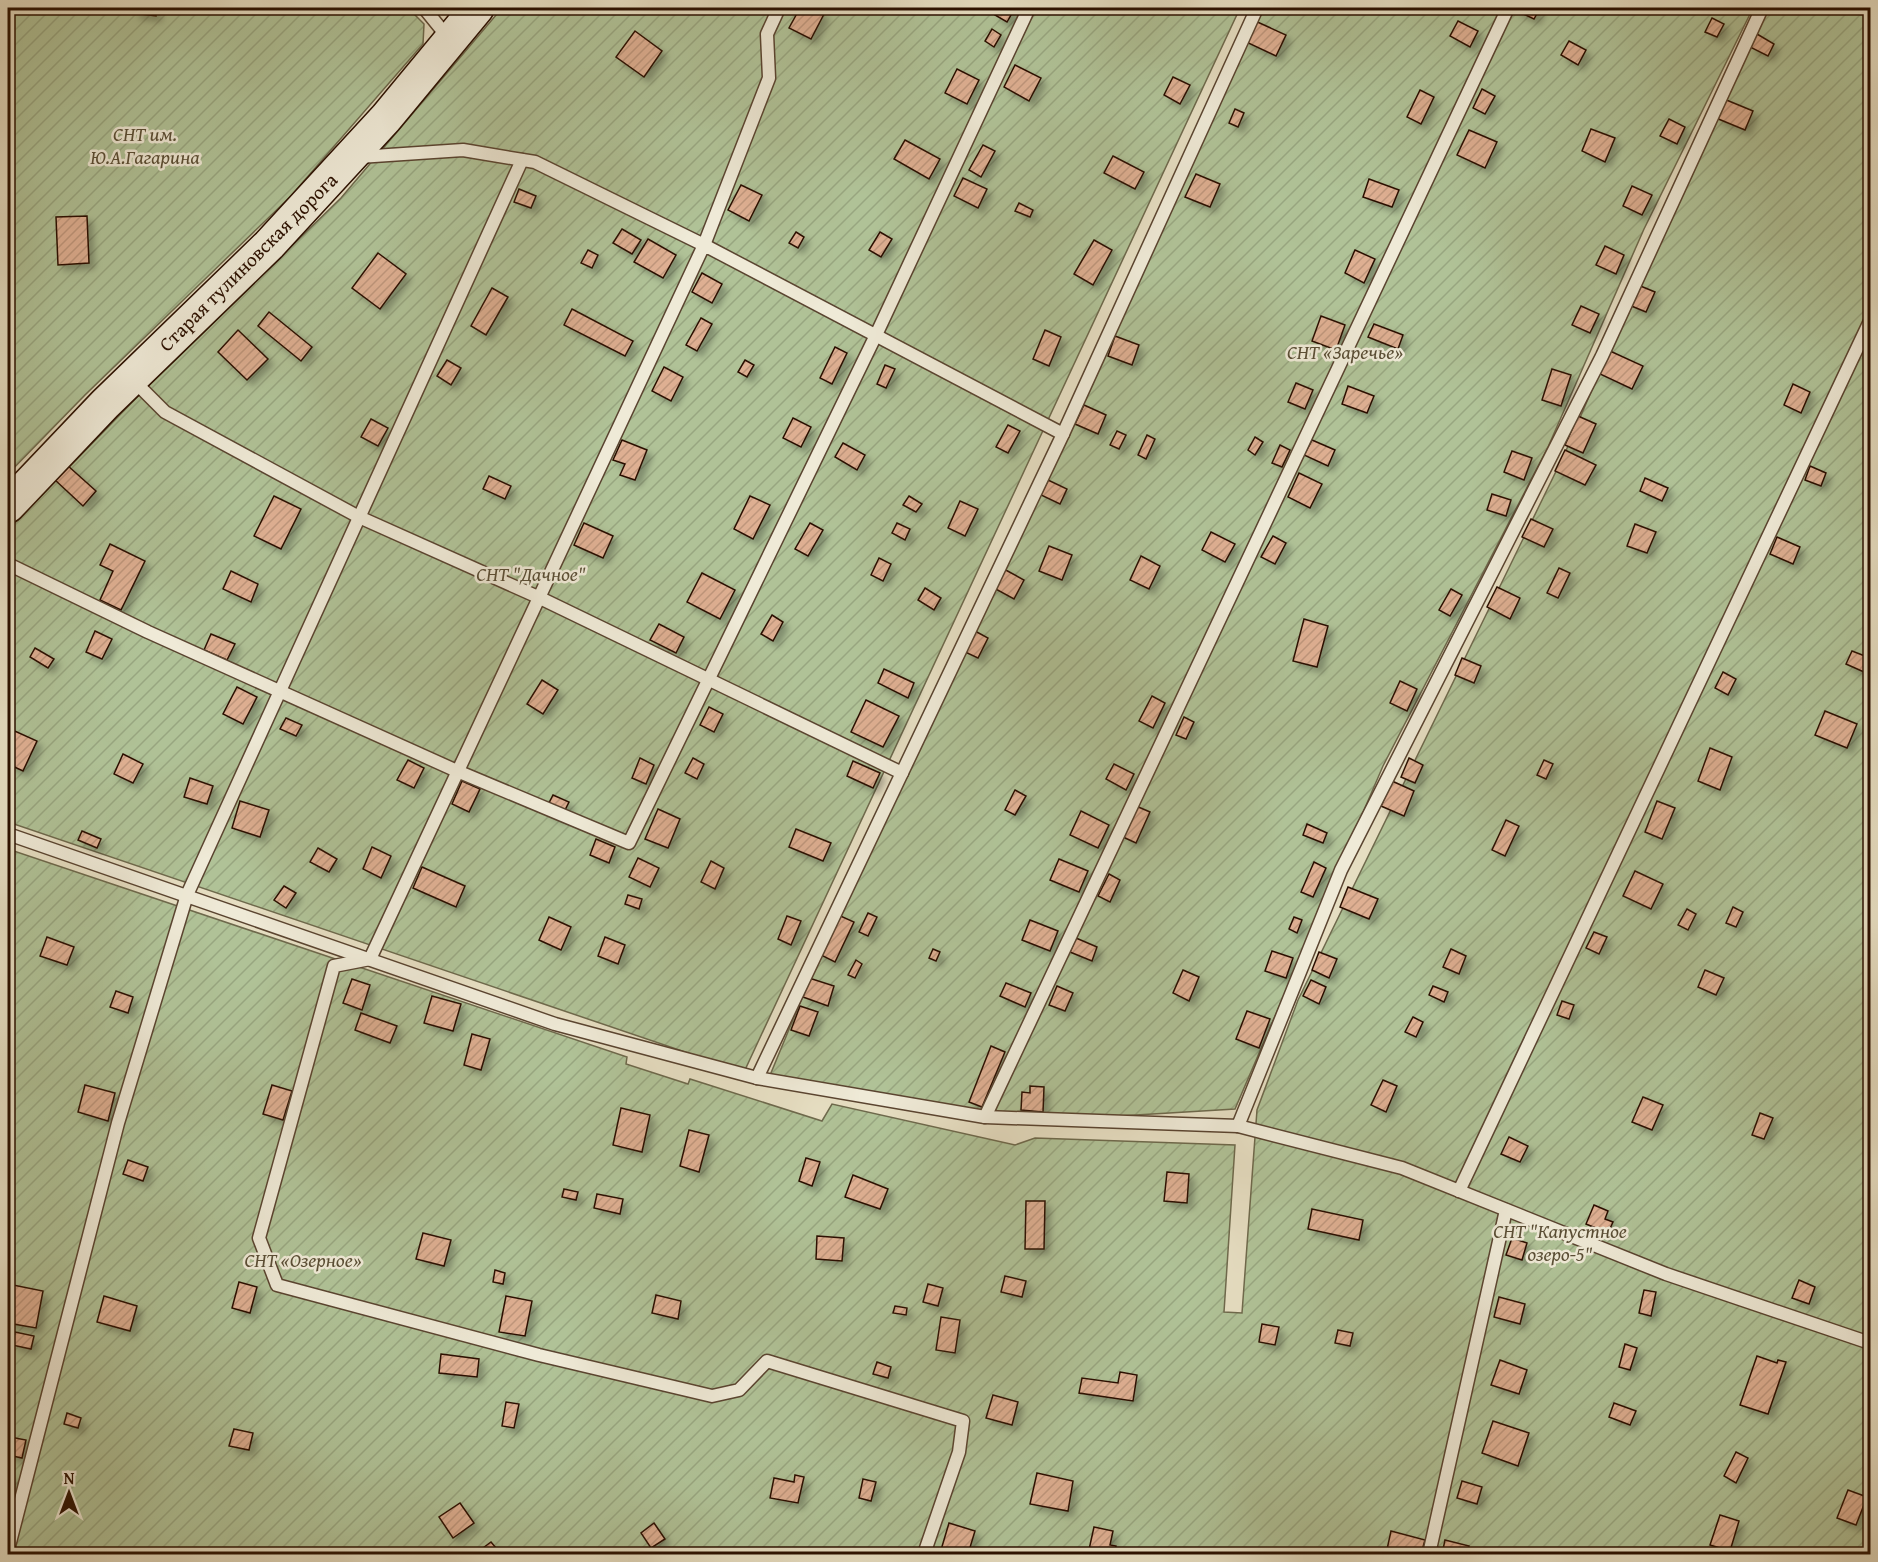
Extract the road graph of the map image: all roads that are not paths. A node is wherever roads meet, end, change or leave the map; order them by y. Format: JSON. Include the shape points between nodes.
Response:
{"nodes":[{"id":1,"x":424,"y":8,"type":"edge"},
{"id":2,"x":477,"y":8,"type":"edge"},
{"id":3,"x":779,"y":8,"type":"edge"},
{"id":4,"x":1029,"y":8,"type":"edge"},
{"id":5,"x":1257,"y":8,"type":"edge"},
{"id":6,"x":1508,"y":8,"type":"edge"},
{"id":7,"x":1762,"y":8,"type":"edge"},
{"id":8,"x":451,"y":40,"type":"junction"},
{"id":9,"x":349,"y":158,"type":"junction"},
{"id":10,"x":522,"y":160,"type":"junction"},
{"id":11,"x":704,"y":245,"type":"junction"},
{"id":12,"x":1870,"y":321,"type":"edge"},
{"id":13,"x":876,"y":335,"type":"junction"},
{"id":14,"x":131,"y":378,"type":"junction"},
{"id":15,"x":1063,"y":434,"type":"junction"},
{"id":16,"x":8,"y":506,"type":"edge"},
{"id":17,"x":359,"y":517,"type":"junction"},
{"id":18,"x":8,"y":564,"type":"edge"},
{"id":19,"x":538,"y":597,"type":"junction"},
{"id":20,"x":709,"y":679,"type":"junction"},
{"id":21,"x":280,"y":691,"type":"junction"},
{"id":22,"x":458,"y":771,"type":"junction"},
{"id":23,"x":902,"y":773,"type":"junction"},
{"id":24,"x":8,"y":834,"type":"edge"},
{"id":25,"x":187,"y":895,"type":"junction"},
{"id":26,"x":370,"y":959,"type":"junction"},
{"id":27,"x":757,"y":1078,"type":"junction"},
{"id":28,"x":985,"y":1118,"type":"junction"},
{"id":29,"x":1238,"y":1126,"type":"junction"},
{"id":30,"x":1459,"y":1191,"type":"junction"},
{"id":31,"x":1506,"y":1210,"type":"junction"},
{"id":32,"x":1870,"y":1343,"type":"edge"},
{"id":33,"x":8,"y":1550,"type":"edge"},
{"id":34,"x":924,"y":1554,"type":"edge"},
{"id":35,"x":1429,"y":1554,"type":"edge"}],
"edges":[{"from":1,"to":8,"type":"lane"},
{"from":2,"to":8,"type":"street","name":"Старая тулиновская дорога"},
{"from":3,"to":11,"type":"lane","via":[[767,34],[769,78]]},
{"from":4,"to":13,"type":"lane"},
{"from":5,"to":15,"type":"lane"},
{"from":6,"to":28,"type":"lane"},
{"from":7,"to":29,"type":"lane","via":[[1602,356],[1341,870]]},
{"from":8,"to":9,"type":"street","name":"Старая тулиновская дорога"},
{"from":9,"to":10,"type":"lane","via":[[463,150]]},
{"from":9,"to":14,"type":"street","name":"Старая тулиновская дорога","via":[[269,245]]},
{"from":10,"to":11,"type":"lane","via":[[535,162]]},
{"from":10,"to":17,"type":"lane"},
{"from":11,"to":13,"type":"lane"},
{"from":11,"to":19,"type":"lane"},
{"from":12,"to":30,"type":"lane"},
{"from":13,"to":15,"type":"lane"},
{"from":13,"to":20,"type":"lane"},
{"from":14,"to":16,"type":"street","name":"Старая тулиновская дорога"},
{"from":14,"to":17,"type":"lane","via":[[165,412]]},
{"from":15,"to":23,"type":"lane"},
{"from":17,"to":19,"type":"lane"},
{"from":17,"to":21,"type":"lane"},
{"from":18,"to":21,"type":"lane"},
{"from":19,"to":20,"type":"lane"},
{"from":19,"to":22,"type":"lane"},
{"from":20,"to":22,"type":"lane","via":[[630,843]]},
{"from":20,"to":23,"type":"lane"},
{"from":21,"to":22,"type":"lane"},
{"from":21,"to":25,"type":"lane"},
{"from":22,"to":26,"type":"lane"},
{"from":23,"to":27,"type":"lane"},
{"from":24,"to":25,"type":"lane"},
{"from":25,"to":26,"type":"lane"},
{"from":25,"to":33,"type":"lane","via":[[118,1123]]},
{"from":26,"to":27,"type":"lane","via":[[555,1024]]},
{"from":26,"to":34,"type":"lane","via":[[334,966],[259,1238],[277,1285],[539,1356],[712,1396],[739,1390],[767,1360],[963,1421],[960,1452]]},
{"from":27,"to":28,"type":"lane"},
{"from":28,"to":29,"type":"lane"},
{"from":29,"to":30,"type":"lane","via":[[1402,1168]]},
{"from":30,"to":31,"type":"lane"},
{"from":31,"to":32,"type":"lane","via":[[1666,1274]]},
{"from":31,"to":35,"type":"lane"}]}
